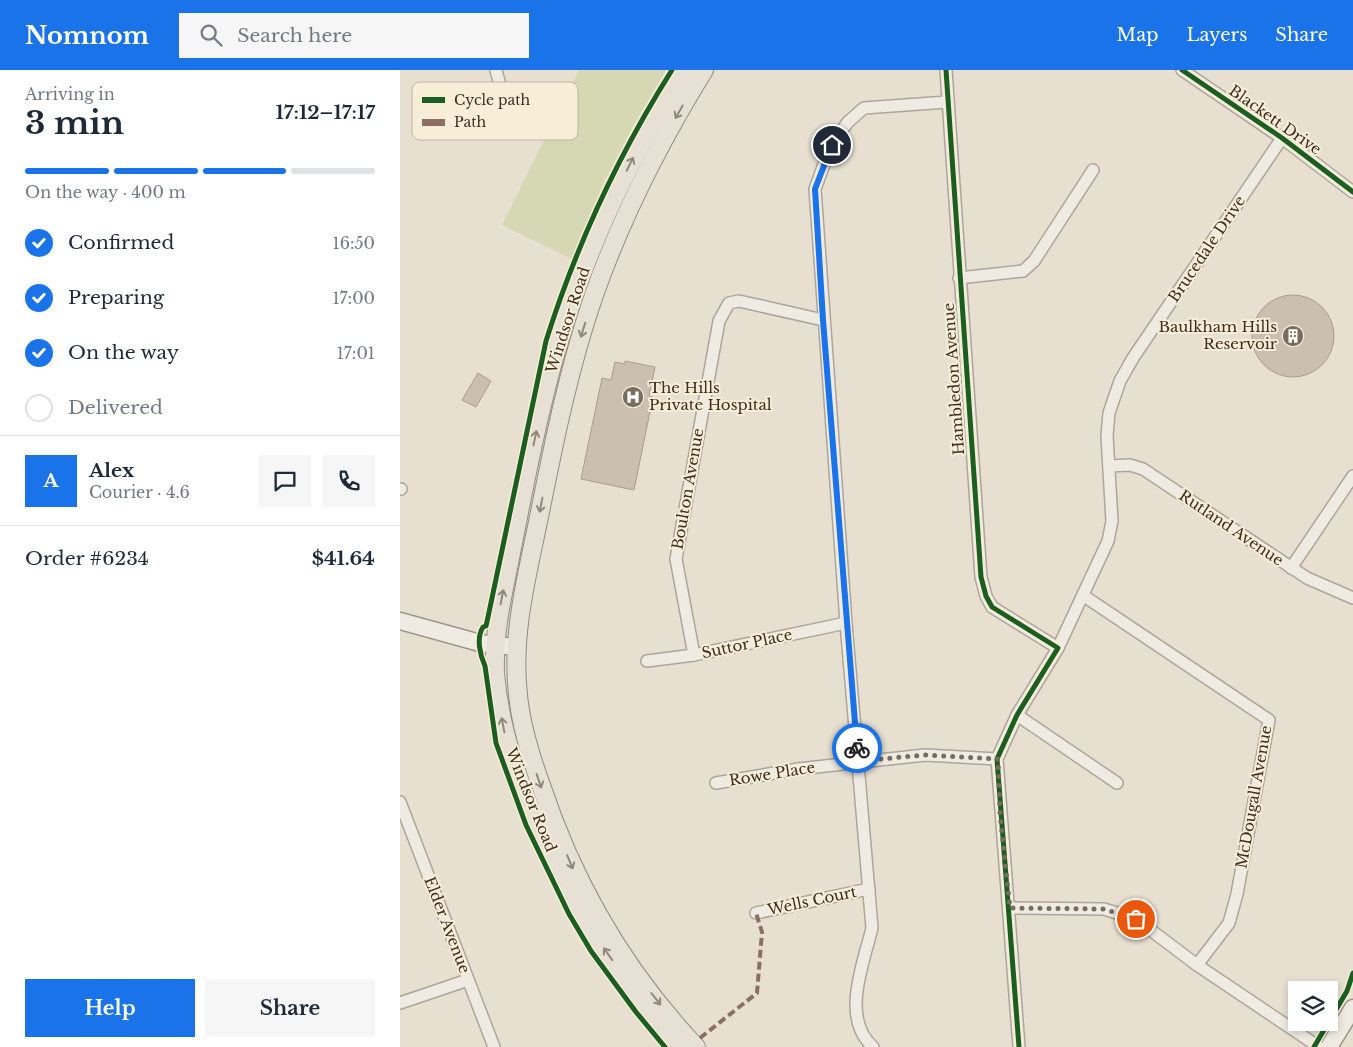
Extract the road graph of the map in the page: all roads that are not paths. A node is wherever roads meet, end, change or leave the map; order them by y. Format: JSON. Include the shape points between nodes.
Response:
{"nodes":[{"id":1,"x":685,"y":70,"type":"edge"},
{"id":2,"x":704,"y":70,"type":"edge"},
{"id":3,"x":946,"y":70,"type":"edge"},
{"id":4,"x":1182,"y":70,"type":"edge"},
{"id":5,"x":947,"y":102,"type":"junction"},
{"id":6,"x":1282,"y":138,"type":"junction"},
{"id":7,"x":1093,"y":170,"type":"dead end"},
{"id":8,"x":1353,"y":192,"type":"edge"},
{"id":9,"x":613,"y":199,"type":"junction"},
{"id":10,"x":958,"y":278,"type":"junction"},
{"id":11,"x":598,"y":284,"type":"junction"},
{"id":12,"x":823,"y":320,"type":"junction"},
{"id":13,"x":566,"y":322,"type":"junction"},
{"id":14,"x":1109,"y":466,"type":"junction"},
{"id":15,"x":1353,"y":476,"type":"edge"},
{"id":16,"x":1291,"y":568,"type":"junction"},
{"id":17,"x":1084,"y":596,"type":"junction"},
{"id":18,"x":1353,"y":598,"type":"edge"},
{"id":19,"x":400,"y":621,"type":"edge"},
{"id":20,"x":846,"y":623,"type":"junction"},
{"id":21,"x":495,"y":645,"type":"junction"},
{"id":22,"x":515,"y":647,"type":"junction"},
{"id":23,"x":1058,"y":648,"type":"junction"},
{"id":24,"x":694,"y":655,"type":"junction"},
{"id":25,"x":647,"y":660,"type":"dead end"},
{"id":26,"x":1017,"y":714,"type":"junction"},
{"id":27,"x":998,"y":759,"type":"junction"},
{"id":28,"x":858,"y":761,"type":"junction"},
{"id":29,"x":716,"y":783,"type":"dead end"},
{"id":30,"x":1117,"y":783,"type":"dead end"},
{"id":31,"x":400,"y":802,"type":"edge"},
{"id":32,"x":869,"y":889,"type":"junction"},
{"id":33,"x":1010,"y":908,"type":"junction"},
{"id":34,"x":756,"y":913,"type":"dead end"},
{"id":35,"x":1198,"y":965,"type":"junction"},
{"id":36,"x":468,"y":980,"type":"junction"},
{"id":37,"x":400,"y":1003,"type":"edge"},
{"id":38,"x":1353,"y":1008,"type":"edge"},
{"id":39,"x":494,"y":1047,"type":"edge"},
{"id":40,"x":681,"y":1047,"type":"edge"},
{"id":41,"x":696,"y":1047,"type":"edge"},
{"id":42,"x":873,"y":1047,"type":"edge"},
{"id":43,"x":1019,"y":1047,"type":"edge"},
{"id":44,"x":1319,"y":1047,"type":"edge"},
{"id":45,"x":1329,"y":1047,"type":"edge"}],
"edges":[{"from":9,"to":1,"type":"main road","name":"Windsor Road","one_way":true,"via":[[649,128]]},
{"from":2,"to":11,"type":"main road","name":"Windsor Road","one_way":true,"via":[[649,166]]},
{"from":3,"to":5,"type":"street","name":"Hambledon Avenue"},
{"from":4,"to":6,"type":"street","name":"Blackett Drive"},
{"from":5,"to":10,"type":"street","name":"Hambledon Avenue"},
{"from":5,"to":12,"type":"street","via":[[864,108],[848,122],[832,145],[815,189]]},
{"from":6,"to":8,"type":"street","name":"Blackett Drive"},
{"from":6,"to":14,"type":"street","name":"Brucedale Drive","via":[[1120,380],[1109,413]]},
{"from":7,"to":10,"type":"street","via":[[1034,261],[1023,271]]},
{"from":9,"to":11,"type":"main road","via":[[615,212],[598,261]]},
{"from":9,"to":13,"type":"main road","name":"Windsor Road"},
{"from":10,"to":23,"type":"street","name":"Hambledon Avenue","via":[[983,587],[992,607]]},
{"from":11,"to":13,"type":"main road","via":[[590,288]]},
{"from":11,"to":22,"type":"main road","name":"Windsor Road","one_way":true,"via":[[562,406]]},
{"from":12,"to":20,"type":"street"},
{"from":12,"to":24,"type":"street","name":"Boulton Avenue","via":[[739,300],[729,303],[719,321],[676,559]]},
{"from":21,"to":13,"type":"main road","name":"Windsor Road","one_way":true,"via":[[541,412]]},
{"from":14,"to":16,"type":"street","name":"Rutland Avenue","via":[[1130,465],[1143,470]]},
{"from":14,"to":17,"type":"street","name":"Brucedale Drive","via":[[1112,521],[1108,541]]},
{"from":15,"to":16,"type":"street"},
{"from":16,"to":18,"type":"street","name":"Rutland Avenue"},
{"from":17,"to":23,"type":"street","name":"Brucedale Drive"},
{"from":17,"to":35,"type":"street","name":"McDougall Avenue","via":[[1269,720],[1229,923]]},
{"from":19,"to":21,"type":"main road","via":[[480,644]]},
{"from":20,"to":24,"type":"street","name":"Suttor Place"},
{"from":20,"to":28,"type":"street"},
{"from":21,"to":22,"type":"main road"},
{"from":40,"to":21,"type":"main road","name":"Windsor Road","one_way":true,"via":[[644,1007],[592,932],[536,821],[505,733]]},
{"from":22,"to":41,"type":"main road","name":"Windsor Road","one_way":true,"via":[[522,723],[551,817],[574,872],[621,952]]},
{"from":23,"to":26,"type":"street","name":"Brucedale Drive"},
{"from":24,"to":25,"type":"street","name":"Suttor Place"},
{"from":26,"to":27,"type":"street","name":"Brucedale Drive"},
{"from":26,"to":30,"type":"street"},
{"from":27,"to":28,"type":"street","name":"Rowe Place","via":[[925,755]]},
{"from":27,"to":33,"type":"street","name":"Brucedale Drive"},
{"from":28,"to":29,"type":"street","name":"Rowe Place"},
{"from":28,"to":32,"type":"street"},
{"from":31,"to":36,"type":"street","name":"Elder Avenue"},
{"from":32,"to":34,"type":"street","name":"Wells Court"},
{"from":32,"to":42,"type":"street","via":[[872,928],[855,1000],[860,1026]]},
{"from":33,"to":35,"type":"street","via":[[1104,909],[1136,919]]},
{"from":33,"to":43,"type":"street","name":"Brucedale Drive"},
{"from":35,"to":44,"type":"street"},
{"from":36,"to":37,"type":"street"},
{"from":36,"to":39,"type":"street","name":"Elder Avenue"},
{"from":38,"to":45,"type":"main road"}]}
